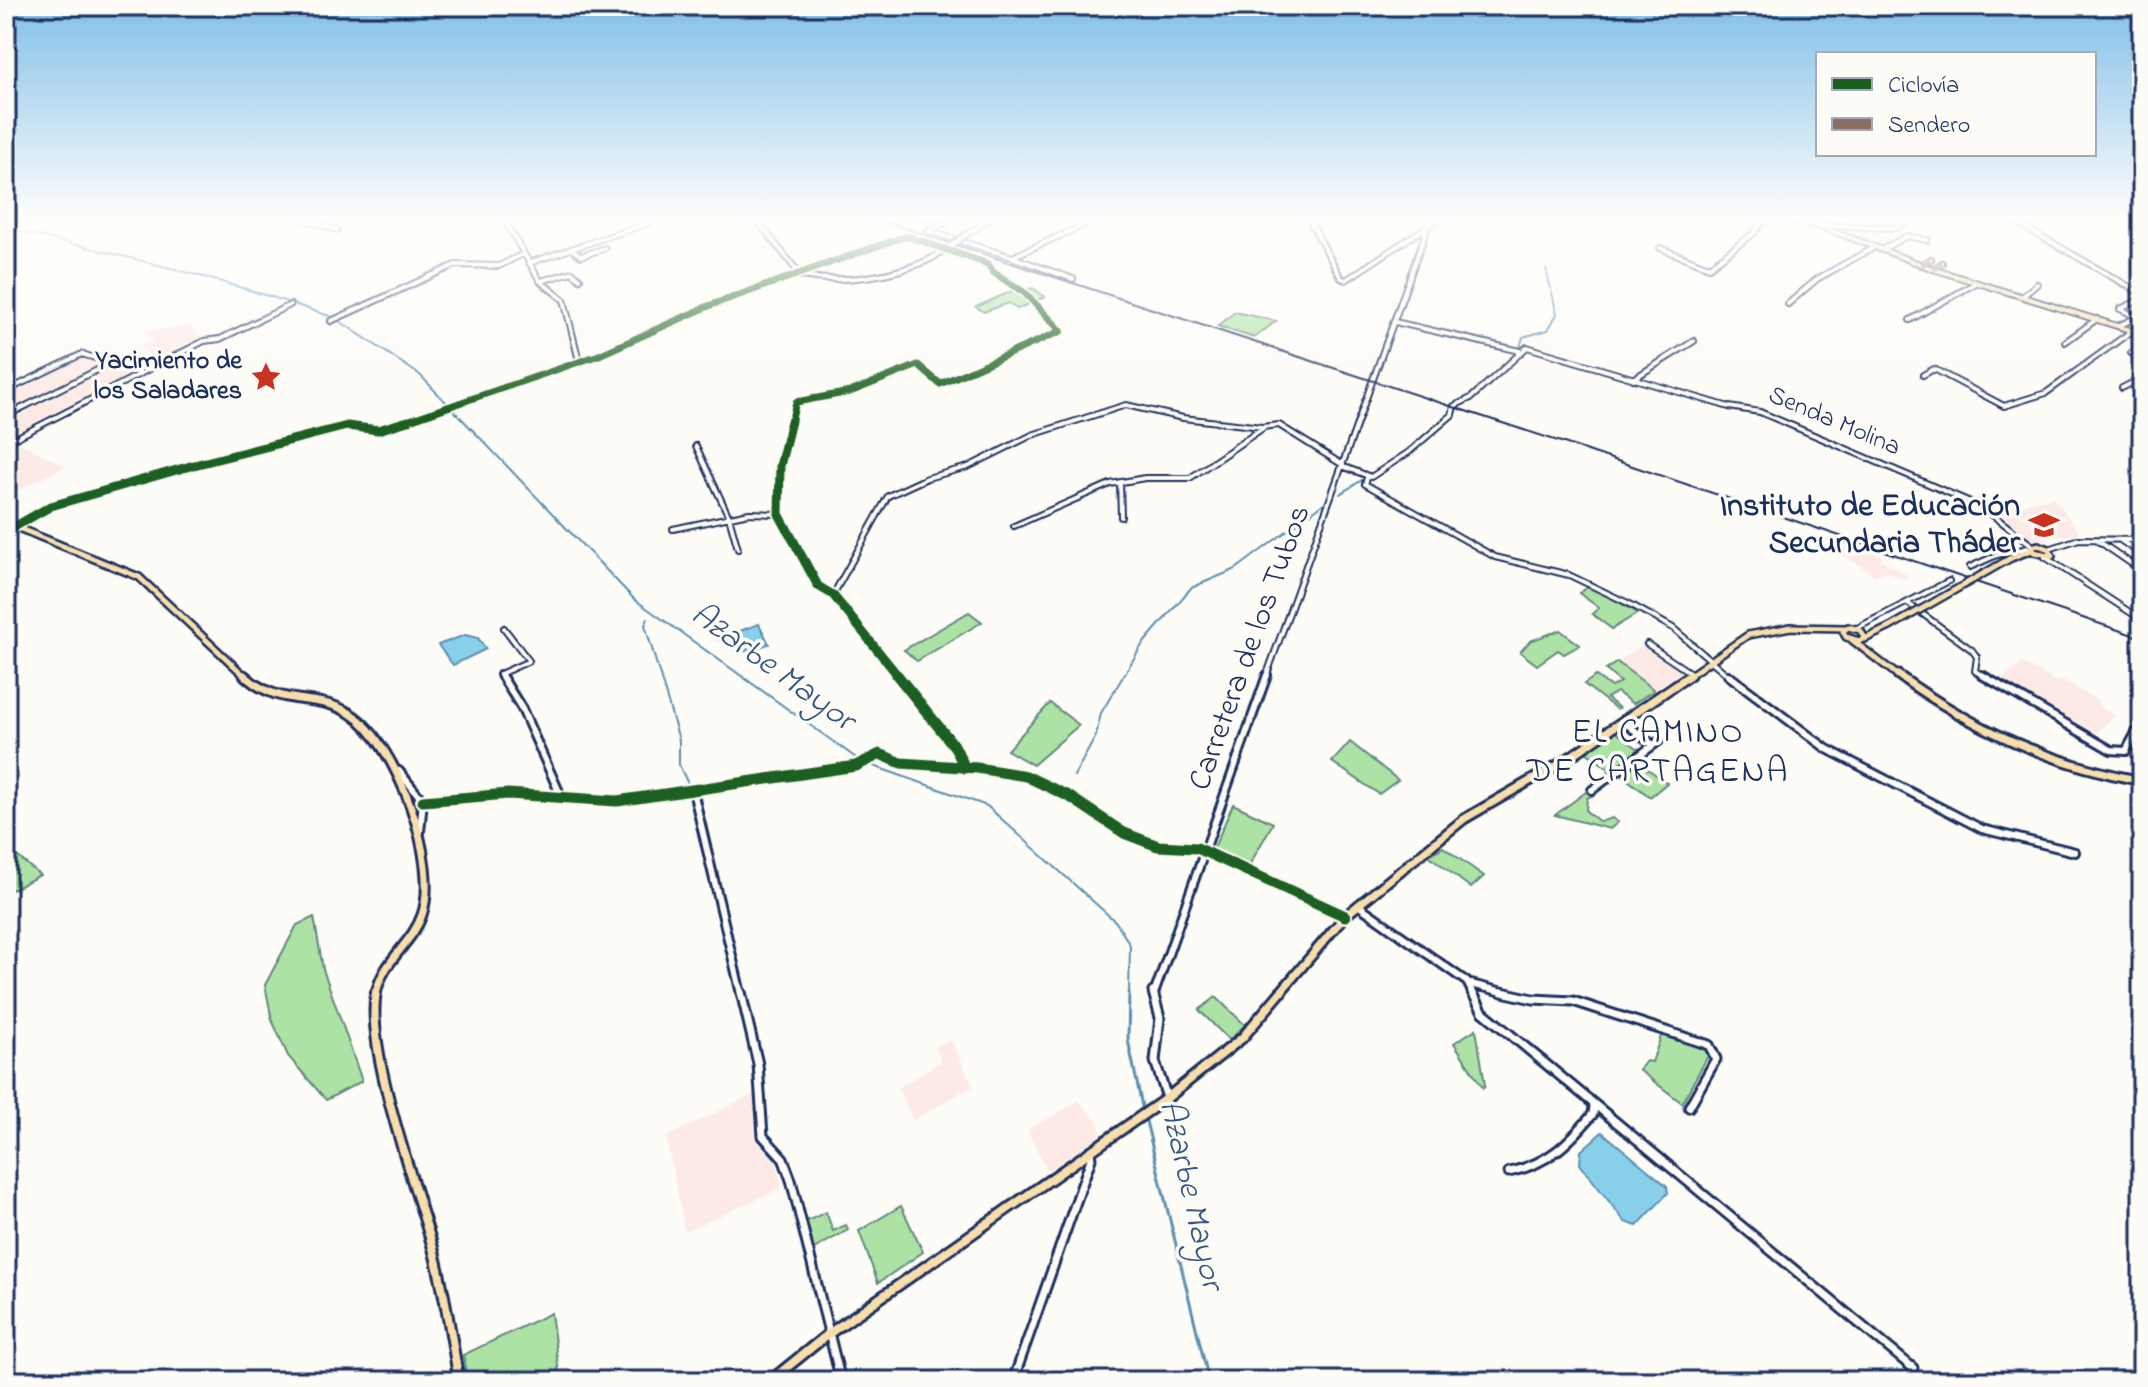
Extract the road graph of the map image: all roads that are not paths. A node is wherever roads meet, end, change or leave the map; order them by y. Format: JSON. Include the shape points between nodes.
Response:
{"nodes":[{"id":1,"x":415,"y":283,"type":"edge"},
{"id":2,"x":542,"y":283,"type":"edge"},
{"id":3,"x":774,"y":283,"type":"edge"},
{"id":4,"x":1009,"y":283,"type":"edge"},
{"id":5,"x":1409,"y":283,"type":"edge"},
{"id":6,"x":1813,"y":283,"type":"edge"},
{"id":7,"x":1976,"y":283,"type":"joint"},
{"id":8,"x":2119,"y":283,"type":"edge"},
{"id":9,"x":2037,"y":284,"type":"dead end"},
{"id":10,"x":2023,"y":296,"type":"junction"},
{"id":11,"x":2142,"y":296,"type":"edge"},
{"id":12,"x":1788,"y":304,"type":"dead end"},
{"id":13,"x":290,"y":305,"type":"dead end"},
{"id":14,"x":2137,"y":317,"type":"edge"},
{"id":15,"x":2097,"y":319,"type":"junction"},
{"id":16,"x":1910,"y":320,"type":"dead end"},
{"id":17,"x":331,"y":321,"type":"dead end"},
{"id":18,"x":1395,"y":322,"type":"junction"},
{"id":19,"x":2142,"y":325,"type":"edge"},
{"id":20,"x":2117,"y":326,"type":"junction"},
{"id":21,"x":2136,"y":335,"type":"edge"},
{"id":22,"x":1694,"y":341,"type":"dead end"},
{"id":23,"x":2065,"y":342,"type":"dead end"},
{"id":24,"x":2142,"y":346,"type":"edge"},
{"id":25,"x":1523,"y":349,"type":"junction"},
{"id":26,"x":2131,"y":353,"type":"dead end"},
{"id":27,"x":579,"y":361,"type":"junction"},
{"id":28,"x":111,"y":363,"type":"junction"},
{"id":29,"x":141,"y":373,"type":"junction"},
{"id":30,"x":1923,"y":375,"type":"dead end"},
{"id":31,"x":2142,"y":378,"type":"edge"},
{"id":32,"x":1633,"y":379,"type":"junction"},
{"id":33,"x":2122,"y":388,"type":"dead end"},
{"id":34,"x":6,"y":391,"type":"edge"},
{"id":35,"x":6,"y":416,"type":"edge"},
{"id":36,"x":1265,"y":427,"type":"junction"},
{"id":37,"x":6,"y":443,"type":"edge"},
{"id":38,"x":696,"y":446,"type":"dead end"},
{"id":39,"x":1342,"y":465,"type":"junction"},
{"id":40,"x":1367,"y":478,"type":"junction"},
{"id":41,"x":1120,"y":482,"type":"junction"},
{"id":42,"x":779,"y":514,"type":"junction"},
{"id":43,"x":729,"y":517,"type":"junction"},
{"id":44,"x":1121,"y":517,"type":"dead end"},
{"id":45,"x":10,"y":525,"type":"edge"},
{"id":46,"x":1014,"y":526,"type":"dead end"},
{"id":47,"x":673,"y":529,"type":"dead end"},
{"id":48,"x":2096,"y":539,"type":"junction"},
{"id":49,"x":2119,"y":540,"type":"junction"},
{"id":50,"x":2140,"y":542,"type":"edge"},
{"id":51,"x":2052,"y":546,"type":"junction"},
{"id":52,"x":2035,"y":547,"type":"junction"},
{"id":53,"x":738,"y":549,"type":"dead end"},
{"id":54,"x":2142,"y":555,"type":"edge"},
{"id":55,"x":2045,"y":556,"type":"junction"},
{"id":56,"x":2014,"y":557,"type":"junction"},
{"id":57,"x":1970,"y":567,"type":"dead end"},
{"id":58,"x":2142,"y":571,"type":"edge"},
{"id":59,"x":1949,"y":581,"type":"dead end"},
{"id":60,"x":833,"y":595,"type":"junction"},
{"id":61,"x":1909,"y":604,"type":"junction"},
{"id":62,"x":2142,"y":620,"type":"edge"},
{"id":63,"x":1869,"y":621,"type":"junction"},
{"id":64,"x":504,"y":628,"type":"dead end"},
{"id":65,"x":1846,"y":630,"type":"junction"},
{"id":66,"x":1861,"y":635,"type":"junction"},
{"id":67,"x":1852,"y":640,"type":"junction"},
{"id":68,"x":1647,"y":644,"type":"dead end"},
{"id":69,"x":1711,"y":657,"type":"junction"},
{"id":70,"x":1882,"y":665,"type":"junction"},
{"id":71,"x":1689,"y":672,"type":"junction"},
{"id":72,"x":1622,"y":720,"type":"junction"},
{"id":73,"x":2142,"y":722,"type":"edge"},
{"id":74,"x":387,"y":762,"type":"junction"},
{"id":75,"x":965,"y":768,"type":"junction"},
{"id":76,"x":2142,"y":781,"type":"edge"},
{"id":77,"x":1592,"y":790,"type":"dead end"},
{"id":78,"x":693,"y":791,"type":"junction"},
{"id":79,"x":561,"y":796,"type":"junction"},
{"id":80,"x":423,"y":801,"type":"junction"},
{"id":81,"x":419,"y":840,"type":"junction"},
{"id":82,"x":1205,"y":851,"type":"junction"},
{"id":83,"x":2075,"y":852,"type":"dead end"},
{"id":84,"x":1357,"y":905,"type":"junction"},
{"id":85,"x":1345,"y":916,"type":"junction"},
{"id":86,"x":1469,"y":984,"type":"junction"},
{"id":87,"x":1167,"y":1098,"type":"junction"},
{"id":88,"x":1594,"y":1105,"type":"junction"},
{"id":89,"x":1689,"y":1107,"type":"dead end"},
{"id":90,"x":1090,"y":1150,"type":"junction"},
{"id":91,"x":1509,"y":1172,"type":"dead end"},
{"id":92,"x":827,"y":1335,"type":"junction"},
{"id":93,"x":1913,"y":1368,"type":"dead end"},
{"id":94,"x":459,"y":1381,"type":"edge"},
{"id":95,"x":770,"y":1381,"type":"edge"},
{"id":96,"x":841,"y":1381,"type":"edge"},
{"id":97,"x":1013,"y":1381,"type":"edge"}],
"edges":[{"from":1,"to":17,"type":"street"},
{"from":2,"to":27,"type":"street","via":[[564,300]]},
{"from":3,"to":27,"type":"street"},
{"from":4,"to":42,"type":"street","via":[[1061,331],[940,384],[918,365],[850,392],[796,402],[780,466]]},
{"from":5,"to":18,"type":"street","name":"Carretera de los Tubos"},
{"from":6,"to":12,"type":"street"},
{"from":7,"to":10,"type":"main road"},
{"from":7,"to":16,"type":"street"},
{"from":8,"to":11,"type":"street"},
{"from":9,"to":10,"type":"street"},
{"from":10,"to":15,"type":"main road"},
{"from":11,"to":14,"type":"street","via":[[2120,309]]},
{"from":13,"to":29,"type":"street"},
{"from":14,"to":19,"type":"street"},
{"from":14,"to":20,"type":"street"},
{"from":15,"to":20,"type":"main road"},
{"from":15,"to":23,"type":"street"},
{"from":18,"to":25,"type":"street","name":"Senda Molina"},
{"from":18,"to":39,"type":"street","name":"Carretera de los Tubos"},
{"from":20,"to":21,"type":"main road"},
{"from":21,"to":30,"type":"street","via":[[2046,393],[2004,406],[1934,369]]},
{"from":22,"to":32,"type":"street"},
{"from":24,"to":26,"type":"street"},
{"from":25,"to":32,"type":"street","name":"Senda Molina"},
{"from":25,"to":40,"type":"street","via":[[1409,452]]},
{"from":27,"to":45,"type":"street","via":[[378,430],[347,426],[51,506]]},
{"from":28,"to":29,"type":"street"},
{"from":28,"to":34,"type":"street","via":[[82,354]]},
{"from":28,"to":35,"type":"street"},
{"from":29,"to":37,"type":"street"},
{"from":31,"to":33,"type":"street"},
{"from":32,"to":52,"type":"street","name":"Senda Molina","via":[[1760,412],[1967,500]]},
{"from":36,"to":39,"type":"street","via":[[1279,425]]},
{"from":36,"to":41,"type":"street","via":[[1190,478]]},
{"from":36,"to":60,"type":"street","via":[[1126,405],[1032,435],[968,467],[888,496]]},
{"from":38,"to":43,"type":"street"},
{"from":39,"to":40,"type":"street"},
{"from":39,"to":82,"type":"street","name":"Carretera de los Tubos"},
{"from":40,"to":69,"type":"street","via":[[1365,484],[1495,557],[1578,579],[1673,628]]},
{"from":41,"to":44,"type":"street"},
{"from":41,"to":46,"type":"street"},
{"from":42,"to":43,"type":"street"},
{"from":42,"to":60,"type":"street","via":[[818,586]]},
{"from":43,"to":47,"type":"street"},
{"from":43,"to":53,"type":"street"},
{"from":45,"to":74,"type":"main road","via":[[139,577],[260,690],[355,716]]},
{"from":48,"to":49,"type":"street"},
{"from":48,"to":51,"type":"street"},
{"from":48,"to":58,"type":"street"},
{"from":49,"to":50,"type":"street"},
{"from":49,"to":54,"type":"street"},
{"from":51,"to":52,"type":"main road"},
{"from":51,"to":55,"type":"main road"},
{"from":52,"to":55,"type":"main road"},
{"from":52,"to":56,"type":"main road"},
{"from":52,"to":57,"type":"street"},
{"from":55,"to":56,"type":"main road"},
{"from":55,"to":62,"type":"street"},
{"from":56,"to":66,"type":"main road","bridge":true,"via":[[1890,627]]},
{"from":59,"to":61,"type":"street"},
{"from":60,"to":75,"type":"street","via":[[955,747]]},
{"from":61,"to":63,"type":"street"},
{"from":61,"to":73,"type":"street","via":[[1972,650],[1975,671],[2111,750],[2126,751]]},
{"from":63,"to":65,"type":"street"},
{"from":63,"to":66,"type":"street"},
{"from":64,"to":79,"type":"street","via":[[529,661],[500,674],[522,709]]},
{"from":65,"to":66,"type":"main road"},
{"from":65,"to":67,"type":"main road"},
{"from":65,"to":69,"type":"main road","via":[[1763,629]]},
{"from":66,"to":67,"type":"main road"},
{"from":66,"to":70,"type":"main road"},
{"from":67,"to":70,"type":"main road"},
{"from":68,"to":71,"type":"street"},
{"from":69,"to":71,"type":"main road"},
{"from":69,"to":83,"type":"street","via":[[1755,698],[1827,749],[1990,833]]},
{"from":70,"to":76,"type":"main road","via":[[1943,709],[2005,742],[2071,766]]},
{"from":71,"to":72,"type":"main road"},
{"from":72,"to":77,"type":"street","via":[[1656,743]]},
{"from":72,"to":84,"type":"main road","via":[[1561,763],[1464,819]]},
{"from":74,"to":80,"type":"street"},
{"from":74,"to":81,"type":"main road"},
{"from":75,"to":78,"type":"street","via":[[901,763],[880,754],[861,765]]},
{"from":75,"to":82,"type":"street","via":[[1026,776],[1124,833],[1158,846]]},
{"from":78,"to":79,"type":"street","via":[[601,802]]},
{"from":78,"to":92,"type":"street","via":[[758,1064],[763,1136],[783,1158],[791,1180]]},
{"from":79,"to":80,"type":"street","via":[[494,794]]},
{"from":80,"to":81,"type":"street"},
{"from":81,"to":94,"type":"main road","via":[[429,900],[382,970],[375,1012],[392,1104],[443,1286]]},
{"from":82,"to":85,"type":"street"},
{"from":82,"to":87,"type":"street","name":"Carretera de los Tubos","via":[[1153,991],[1160,1018],[1155,1061]]},
{"from":84,"to":85,"type":"main road"},
{"from":84,"to":86,"type":"street"},
{"from":85,"to":87,"type":"main road","via":[[1242,1038]]},
{"from":86,"to":88,"type":"street","via":[[1483,1012]]},
{"from":86,"to":89,"type":"street","via":[[1533,999],[1573,1001],[1709,1045],[1716,1059]]},
{"from":87,"to":90,"type":"main road"},
{"from":88,"to":91,"type":"street","via":[[1593,1114],[1559,1154]]},
{"from":88,"to":93,"type":"street"},
{"from":90,"to":92,"type":"main road"},
{"from":90,"to":97,"type":"street"},
{"from":92,"to":95,"type":"main road"},
{"from":92,"to":96,"type":"street"}]}
